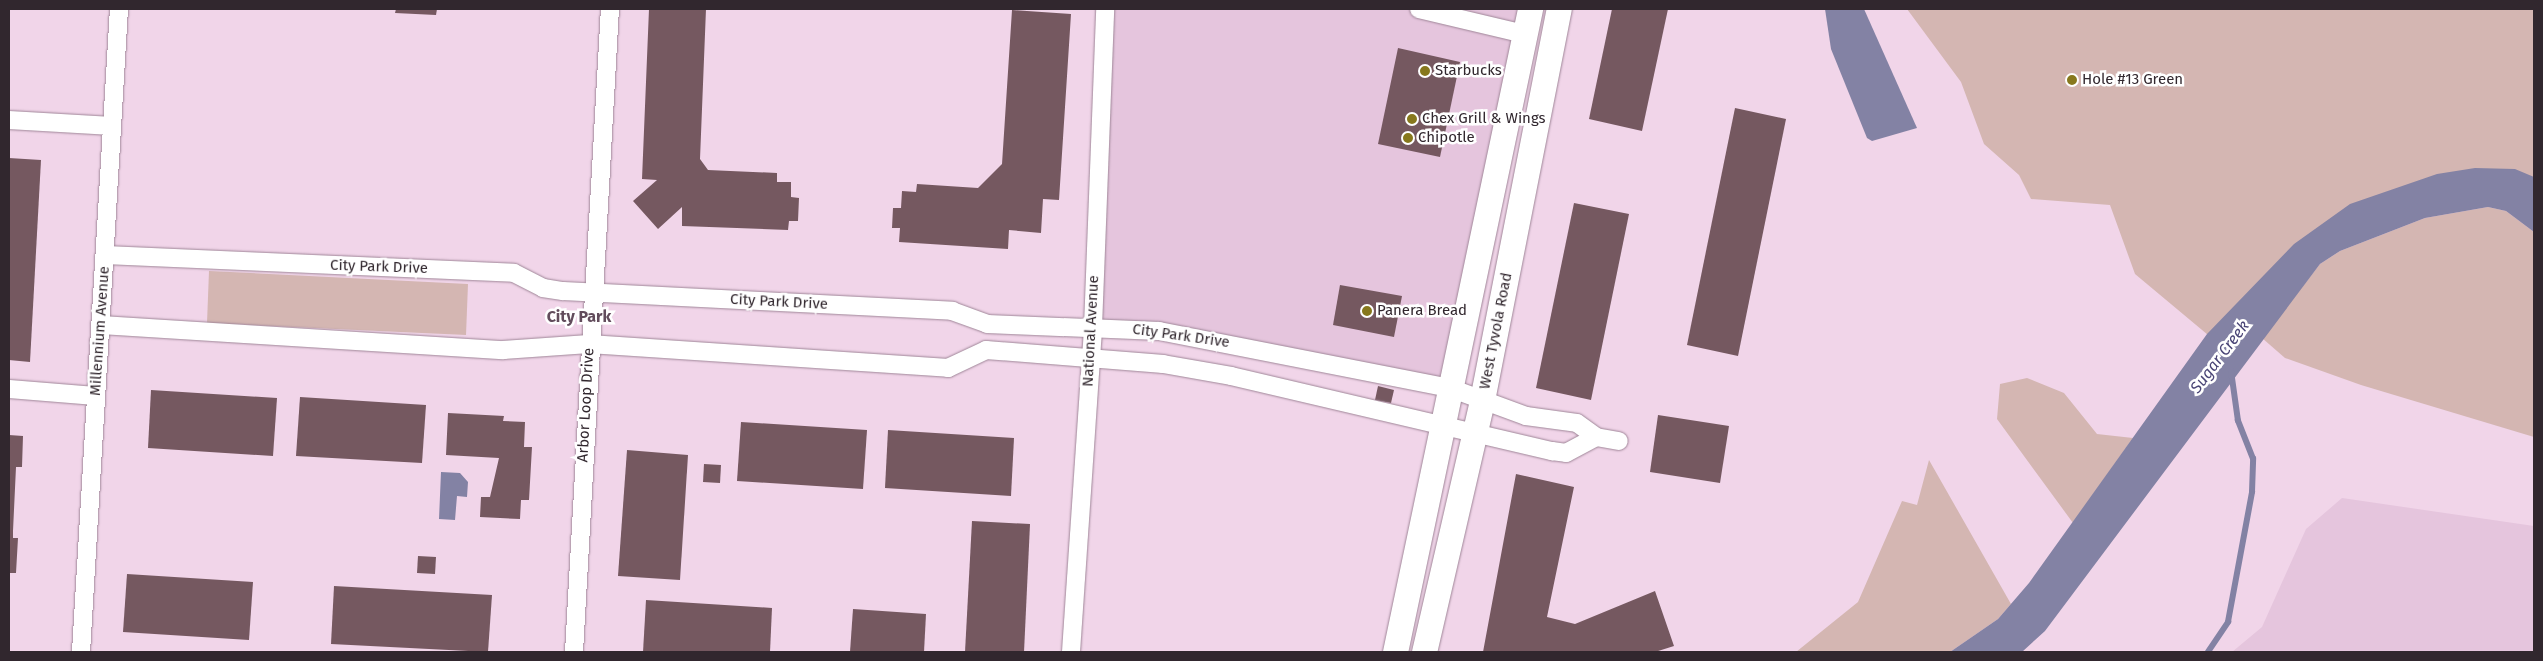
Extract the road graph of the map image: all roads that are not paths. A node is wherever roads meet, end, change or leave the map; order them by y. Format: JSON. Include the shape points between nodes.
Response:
{"nodes":[{"id":1,"x":119,"y":9,"type":"edge"},
{"id":2,"x":610,"y":9,"type":"edge"},
{"id":3,"x":1105,"y":9,"type":"edge"},
{"id":4,"x":1419,"y":9,"type":"edge"},
{"id":5,"x":1530,"y":9,"type":"edge"},
{"id":6,"x":1559,"y":9,"type":"edge"},
{"id":7,"x":1525,"y":34,"type":"junction"},
{"id":8,"x":9,"y":120,"type":"edge"},
{"id":9,"x":112,"y":126,"type":"junction"},
{"id":10,"x":105,"y":255,"type":"junction"},
{"id":11,"x":593,"y":293,"type":"junction"},
{"id":12,"x":101,"y":325,"type":"junction"},
{"id":13,"x":1093,"y":326,"type":"junction"},
{"id":14,"x":589,"y":344,"type":"junction"},
{"id":15,"x":1090,"y":358,"type":"junction"},
{"id":16,"x":1450,"y":388,"type":"junction"},
{"id":17,"x":9,"y":389,"type":"edge"},
{"id":18,"x":96,"y":396,"type":"junction"},
{"id":19,"x":1482,"y":400,"type":"junction"},
{"id":20,"x":1441,"y":428,"type":"junction"},
{"id":21,"x":1474,"y":434,"type":"junction"},
{"id":22,"x":1596,"y":437,"type":"junction"},
{"id":23,"x":1619,"y":441,"type":"dead end"},
{"id":24,"x":81,"y":652,"type":"edge"},
{"id":25,"x":574,"y":652,"type":"edge"},
{"id":26,"x":1071,"y":652,"type":"edge"},
{"id":27,"x":1395,"y":652,"type":"edge"},
{"id":28,"x":1424,"y":652,"type":"edge"}],
"edges":[{"from":1,"to":9,"type":"street","name":"Millennium Avenue"},
{"from":2,"to":11,"type":"street","name":"Arbor Loop Drive"},
{"from":3,"to":13,"type":"street","name":"National Avenue"},
{"from":4,"to":7,"type":"street"},
{"from":5,"to":7,"type":"main road"},
{"from":6,"to":19,"type":"main road","name":"West Tyvola Road"},
{"from":7,"to":16,"type":"main road"},
{"from":8,"to":9,"type":"street"},
{"from":9,"to":10,"type":"street","name":"Millennium Avenue"},
{"from":10,"to":11,"type":"street","name":"City Park Drive","via":[[514,273],[542,288]]},
{"from":10,"to":12,"type":"street","name":"Millennium Avenue"},
{"from":11,"to":13,"type":"street","name":"City Park Drive","via":[[952,311],[987,324]]},
{"from":11,"to":14,"type":"street","name":"Arbor Loop Drive"},
{"from":12,"to":14,"type":"street","name":"City Park Drive","via":[[503,350]]},
{"from":12,"to":18,"type":"street","name":"Millennium Avenue"},
{"from":13,"to":15,"type":"street","name":"National Avenue"},
{"from":13,"to":16,"type":"street","name":"City Park Drive","via":[[1218,341]]},
{"from":14,"to":15,"type":"street","name":"City Park Drive","via":[[948,368],[986,350]]},
{"from":14,"to":25,"type":"street","name":"Arbor Loop Drive"},
{"from":15,"to":20,"type":"street","name":"City Park Drive","via":[[1231,376]]},
{"from":15,"to":26,"type":"street","name":"National Avenue"},
{"from":16,"to":19,"type":"street","name":"City Park Drive"},
{"from":16,"to":20,"type":"main road"},
{"from":17,"to":18,"type":"street"},
{"from":18,"to":24,"type":"street","name":"Millennium Avenue"},
{"from":19,"to":21,"type":"main road","name":"West Tyvola Road"},
{"from":19,"to":22,"type":"street","name":"City Park Drive","via":[[1526,416],[1577,423]]},
{"from":20,"to":21,"type":"street","name":"City Park Drive"},
{"from":20,"to":27,"type":"main road"},
{"from":21,"to":22,"type":"street","name":"City Park Drive","via":[[1566,453]]},
{"from":21,"to":28,"type":"main road","name":"West Tyvola Road"},
{"from":22,"to":23,"type":"street"}]}
